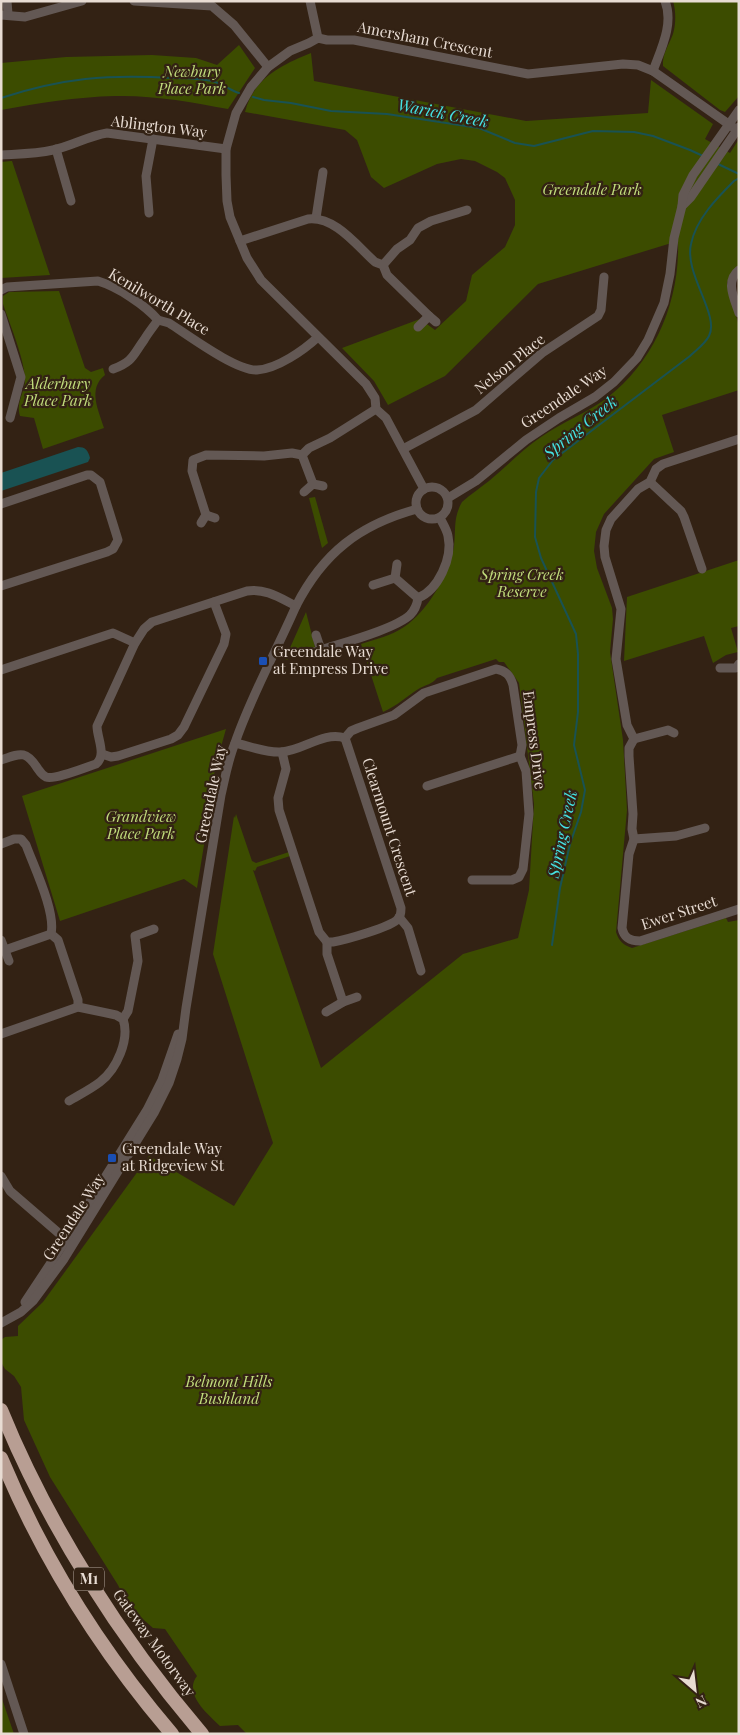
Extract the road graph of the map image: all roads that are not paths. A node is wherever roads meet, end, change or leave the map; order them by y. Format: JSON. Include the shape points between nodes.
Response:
{"nodes":[{"id":1,"x":7,"y":1,"type":"edge"},
{"id":2,"x":82,"y":1,"type":"edge"},
{"id":3,"x":134,"y":1,"type":"edge"},
{"id":4,"x":310,"y":1,"type":"edge"},
{"id":5,"x":665,"y":1,"type":"edge"},
{"id":6,"x":212,"y":4,"type":"edge"},
{"id":7,"x":5,"y":14,"type":"edge"},
{"id":8,"x":318,"y":38,"type":"junction"},
{"id":9,"x":268,"y":67,"type":"junction"},
{"id":10,"x":653,"y":70,"type":"junction"},
{"id":11,"x":739,"y":110,"type":"edge"},
{"id":12,"x":729,"y":124,"type":"junction"},
{"id":13,"x":738,"y":128,"type":"edge"},
{"id":14,"x":154,"y":139,"type":"junction"},
{"id":15,"x":56,"y":150,"type":"junction"},
{"id":16,"x":226,"y":150,"type":"junction"},
{"id":17,"x":715,"y":152,"type":"junction"},
{"id":18,"x":1,"y":155,"type":"edge"},
{"id":19,"x":323,"y":172,"type":"dead end"},
{"id":20,"x":71,"y":201,"type":"dead end"},
{"id":21,"x":467,"y":210,"type":"dead end"},
{"id":22,"x":149,"y":213,"type":"dead end"},
{"id":23,"x":316,"y":218,"type":"junction"},
{"id":24,"x":240,"y":241,"type":"junction"},
{"id":25,"x":383,"y":264,"type":"junction"},
{"id":26,"x":739,"y":270,"type":"edge"},
{"id":27,"x":604,"y":277,"type":"dead end"},
{"id":28,"x":1,"y":290,"type":"edge"},
{"id":29,"x":739,"y":313,"type":"edge"},
{"id":30,"x":1,"y":314,"type":"edge"},
{"id":31,"x":158,"y":320,"type":"junction"},
{"id":32,"x":418,"y":327,"type":"dead end"},
{"id":33,"x":318,"y":337,"type":"junction"},
{"id":34,"x":113,"y":368,"type":"dead end"},
{"id":35,"x":376,"y":409,"type":"junction"},
{"id":36,"x":10,"y":418,"type":"dead end"},
{"id":37,"x":739,"y":439,"type":"edge"},
{"id":38,"x":403,"y":449,"type":"junction"},
{"id":39,"x":302,"y":455,"type":"junction"},
{"id":40,"x":650,"y":482,"type":"junction"},
{"id":41,"x":424,"y":490,"type":"junction"},
{"id":42,"x":304,"y":492,"type":"dead end"},
{"id":43,"x":448,"y":498,"type":"junction"},
{"id":44,"x":1,"y":504,"type":"edge"},
{"id":45,"x":417,"y":508,"type":"junction"},
{"id":46,"x":440,"y":518,"type":"junction"},
{"id":47,"x":207,"y":519,"type":"dead end"},
{"id":48,"x":397,"y":564,"type":"dead end"},
{"id":49,"x":702,"y":569,"type":"dead end"},
{"id":50,"x":394,"y":578,"type":"junction"},
{"id":51,"x":1,"y":586,"type":"edge"},
{"id":52,"x":373,"y":586,"type":"dead end"},
{"id":53,"x":418,"y":598,"type":"junction"},
{"id":54,"x":214,"y":602,"type":"junction"},
{"id":55,"x":296,"y":606,"type":"junction"},
{"id":56,"x":316,"y":635,"type":"dead end"},
{"id":57,"x":135,"y":643,"type":"junction"},
{"id":58,"x":321,"y":650,"type":"junction"},
{"id":59,"x":308,"y":654,"type":"dead end"},
{"id":60,"x":720,"y":668,"type":"dead end"},
{"id":61,"x":738,"y":669,"type":"edge"},
{"id":62,"x":1,"y":670,"type":"edge"},
{"id":63,"x":674,"y":733,"type":"dead end"},
{"id":64,"x":346,"y":738,"type":"junction"},
{"id":65,"x":634,"y":739,"type":"junction"},
{"id":66,"x":235,"y":743,"type":"junction"},
{"id":67,"x":282,"y":752,"type":"junction"},
{"id":68,"x":102,"y":754,"type":"junction"},
{"id":69,"x":520,"y":756,"type":"junction"},
{"id":70,"x":1,"y":760,"type":"edge"},
{"id":71,"x":427,"y":786,"type":"dead end"},
{"id":72,"x":705,"y":828,"type":"dead end"},
{"id":73,"x":634,"y":840,"type":"junction"},
{"id":74,"x":1,"y":844,"type":"edge"},
{"id":75,"x":472,"y":880,"type":"dead end"},
{"id":76,"x":739,"y":909,"type":"edge"},
{"id":77,"x":399,"y":918,"type":"junction"},
{"id":78,"x":154,"y":929,"type":"dead end"},
{"id":79,"x":51,"y":934,"type":"junction"},
{"id":80,"x":1,"y":940,"type":"edge"},
{"id":81,"x":327,"y":942,"type":"junction"},
{"id":82,"x":5,"y":950,"type":"junction"},
{"id":83,"x":9,"y":962,"type":"dead end"},
{"id":84,"x":421,"y":971,"type":"dead end"},
{"id":85,"x":357,"y":997,"type":"dead end"},
{"id":86,"x":343,"y":1002,"type":"junction"},
{"id":87,"x":78,"y":1007,"type":"junction"},
{"id":88,"x":326,"y":1012,"type":"dead end"},
{"id":89,"x":123,"y":1018,"type":"junction"},
{"id":90,"x":1,"y":1034,"type":"edge"},
{"id":91,"x":69,"y":1101,"type":"dead end"},
{"id":92,"x":1,"y":1176,"type":"edge"},
{"id":93,"x":70,"y":1242,"type":"junction"},
{"id":94,"x":1,"y":1323,"type":"edge"},
{"id":95,"x":1,"y":1410,"type":"edge"},
{"id":96,"x":1,"y":1458,"type":"edge"},
{"id":97,"x":1,"y":1664,"type":"edge"},
{"id":98,"x":24,"y":1734,"type":"edge"},
{"id":99,"x":172,"y":1734,"type":"edge"},
{"id":100,"x":202,"y":1734,"type":"edge"}],
"edges":[{"from":1,"to":7,"type":"street"},
{"from":2,"to":7,"type":"street","via":[[25,17]]},
{"from":3,"to":6,"type":"street"},
{"from":4,"to":8,"type":"street"},
{"from":5,"to":10,"type":"street","via":[[667,33]]},
{"from":6,"to":9,"type":"street"},
{"from":8,"to":9,"type":"street","via":[[290,51]]},
{"from":8,"to":10,"type":"street","name":"Amersham Crescent","via":[[354,40],[528,74],[623,64],[638,64]]},
{"from":9,"to":16,"type":"street","via":[[251,87],[236,113]]},
{"from":10,"to":12,"type":"street","name":"Amersham Crescent"},
{"from":11,"to":12,"type":"street","name":"Greendale Way"},
{"from":12,"to":13,"type":"street","name":"Amersham Crescent"},
{"from":12,"to":17,"type":"street","name":"Greendale Way"},
{"from":13,"to":17,"type":"street","name":"Greendale Way"},
{"from":14,"to":15,"type":"street","name":"Ablington Way","via":[[107,133],[92,135]]},
{"from":14,"to":16,"type":"street","name":"Ablington Way"},
{"from":14,"to":22,"type":"street","via":[[146,176]]},
{"from":15,"to":18,"type":"street","name":"Ablington Way"},
{"from":15,"to":20,"type":"street"},
{"from":16,"to":24,"type":"street","via":[[230,217]]},
{"from":17,"to":43,"type":"street","name":"Greendale Way","via":[[683,195],[664,303],[648,340],[636,358],[614,382],[526,440],[482,476]]},
{"from":19,"to":23,"type":"street"},
{"from":21,"to":25,"type":"street","via":[[418,228],[410,240]]},
{"from":23,"to":24,"type":"street"},
{"from":23,"to":25,"type":"street","via":[[338,228],[375,262]]},
{"from":24,"to":33,"type":"street","via":[[261,280]]},
{"from":25,"to":32,"type":"street","via":[[387,275],[432,319]]},
{"from":26,"to":29,"type":"street","via":[[731,281]]},
{"from":27,"to":38,"type":"street","name":"Nelson Place","via":[[598,316],[542,353],[476,410]]},
{"from":28,"to":31,"type":"street","name":"Kenilworth Place","via":[[7,286],[98,281],[149,310]]},
{"from":30,"to":36,"type":"street","via":[[21,377]]},
{"from":31,"to":33,"type":"street","name":"Kenilworth Place","via":[[169,323],[236,365],[257,370],[305,349]]},
{"from":31,"to":34,"type":"street","via":[[134,357],[125,365]]},
{"from":33,"to":35,"type":"street","via":[[366,384],[375,398]]},
{"from":35,"to":38,"type":"street","via":[[386,418]]},
{"from":35,"to":39,"type":"street"},
{"from":37,"to":40,"type":"street","via":[[663,464],[656,469]]},
{"from":38,"to":41,"type":"street"},
{"from":39,"to":42,"type":"street","via":[[318,485]]},
{"from":39,"to":47,"type":"street","via":[[206,455],[193,460],[192,471]]},
{"from":40,"to":49,"type":"street","via":[[684,517],[690,548]]},
{"from":40,"to":65,"type":"street","via":[[638,488],[611,519],[604,546],[621,610],[616,659],[627,725]]},
{"from":41,"to":43,"type":"street","via":[[438,488]]},
{"from":41,"to":45,"type":"street","via":[[417,498]]},
{"from":43,"to":46,"type":"street","via":[[448,507]]},
{"from":44,"to":51,"type":"street","via":[[91,476],[100,482],[118,540],[107,552]]},
{"from":45,"to":46,"type":"street","via":[[429,519]]},
{"from":45,"to":55,"type":"street","name":"Greendale Way","via":[[380,521],[347,541],[318,569]]},
{"from":46,"to":53,"type":"street","via":[[449,548],[444,569],[436,585]]},
{"from":48,"to":50,"type":"street"},
{"from":50,"to":52,"type":"street"},
{"from":50,"to":53,"type":"street"},
{"from":53,"to":58,"type":"street","via":[[416,608],[403,621]]},
{"from":54,"to":55,"type":"street","via":[[256,589]]},
{"from":54,"to":57,"type":"street","via":[[152,622]]},
{"from":54,"to":68,"type":"street","via":[[226,634],[224,644],[184,727],[171,739],[118,756]]},
{"from":55,"to":66,"type":"street","name":"Greendale Way"},
{"from":56,"to":58,"type":"street"},
{"from":57,"to":62,"type":"street","via":[[113,633]]},
{"from":57,"to":68,"type":"street","via":[[97,726]]},
{"from":58,"to":59,"type":"street"},
{"from":60,"to":61,"type":"street"},
{"from":63,"to":65,"type":"street","via":[[668,730]]},
{"from":64,"to":67,"type":"street","name":"Empress Drive","via":[[332,736]]},
{"from":64,"to":69,"type":"street","name":"Empress Drive","via":[[351,731],[394,715],[424,693],[496,669],[508,674],[514,685],[522,744]]},
{"from":64,"to":77,"type":"street","name":"Clearmount Crescent","via":[[401,908]]},
{"from":65,"to":73,"type":"street","via":[[629,756]]},
{"from":66,"to":67,"type":"street","name":"Empress Drive"},
{"from":66,"to":93,"type":"street","name":"Greendale Way","via":[[221,795],[186,1008],[165,1073],[153,1100]]},
{"from":67,"to":81,"type":"street","via":[[286,769],[278,798],[279,810],[319,932]]},
{"from":68,"to":70,"type":"street","via":[[96,764],[52,778],[41,774],[30,757],[25,755]]},
{"from":69,"to":71,"type":"street"},
{"from":69,"to":75,"type":"street","name":"Empress Drive","via":[[526,771],[529,814],[522,874],[512,880]]},
{"from":72,"to":73,"type":"street","via":[[676,836]]},
{"from":73,"to":76,"type":"street","name":"Ewer Street","via":[[629,854],[622,928],[627,938],[640,941]]},
{"from":74,"to":79,"type":"street","via":[[14,839],[26,845],[49,909],[53,926]]},
{"from":77,"to":81,"type":"street","name":"Clearmount Crescent","via":[[391,924]]},
{"from":77,"to":84,"type":"street","via":[[408,928]]},
{"from":78,"to":89,"type":"street","via":[[135,936],[138,961],[128,1011]]},
{"from":79,"to":82,"type":"street"},
{"from":79,"to":87,"type":"street","via":[[58,940]]},
{"from":80,"to":82,"type":"street"},
{"from":81,"to":86,"type":"street","via":[[327,954]]},
{"from":82,"to":83,"type":"street"},
{"from":85,"to":86,"type":"street"},
{"from":86,"to":88,"type":"street"},
{"from":87,"to":89,"type":"street"},
{"from":87,"to":90,"type":"street"},
{"from":89,"to":91,"type":"street","via":[[125,1031],[117,1060],[101,1082]]},
{"from":92,"to":93,"type":"street","via":[[10,1191]]},
{"from":93,"to":94,"type":"street","name":"Greendale Way","via":[[10,1319]]},
{"from":95,"to":100,"type":"highway","name":"Gateway Motorway","number":"M1","via":[[30,1473],[84,1571],[140,1655]]},
{"from":96,"to":99,"type":"highway","number":"M1","via":[[71,1596],[110,1655]]},
{"from":97,"to":98,"type":"street"}]}
